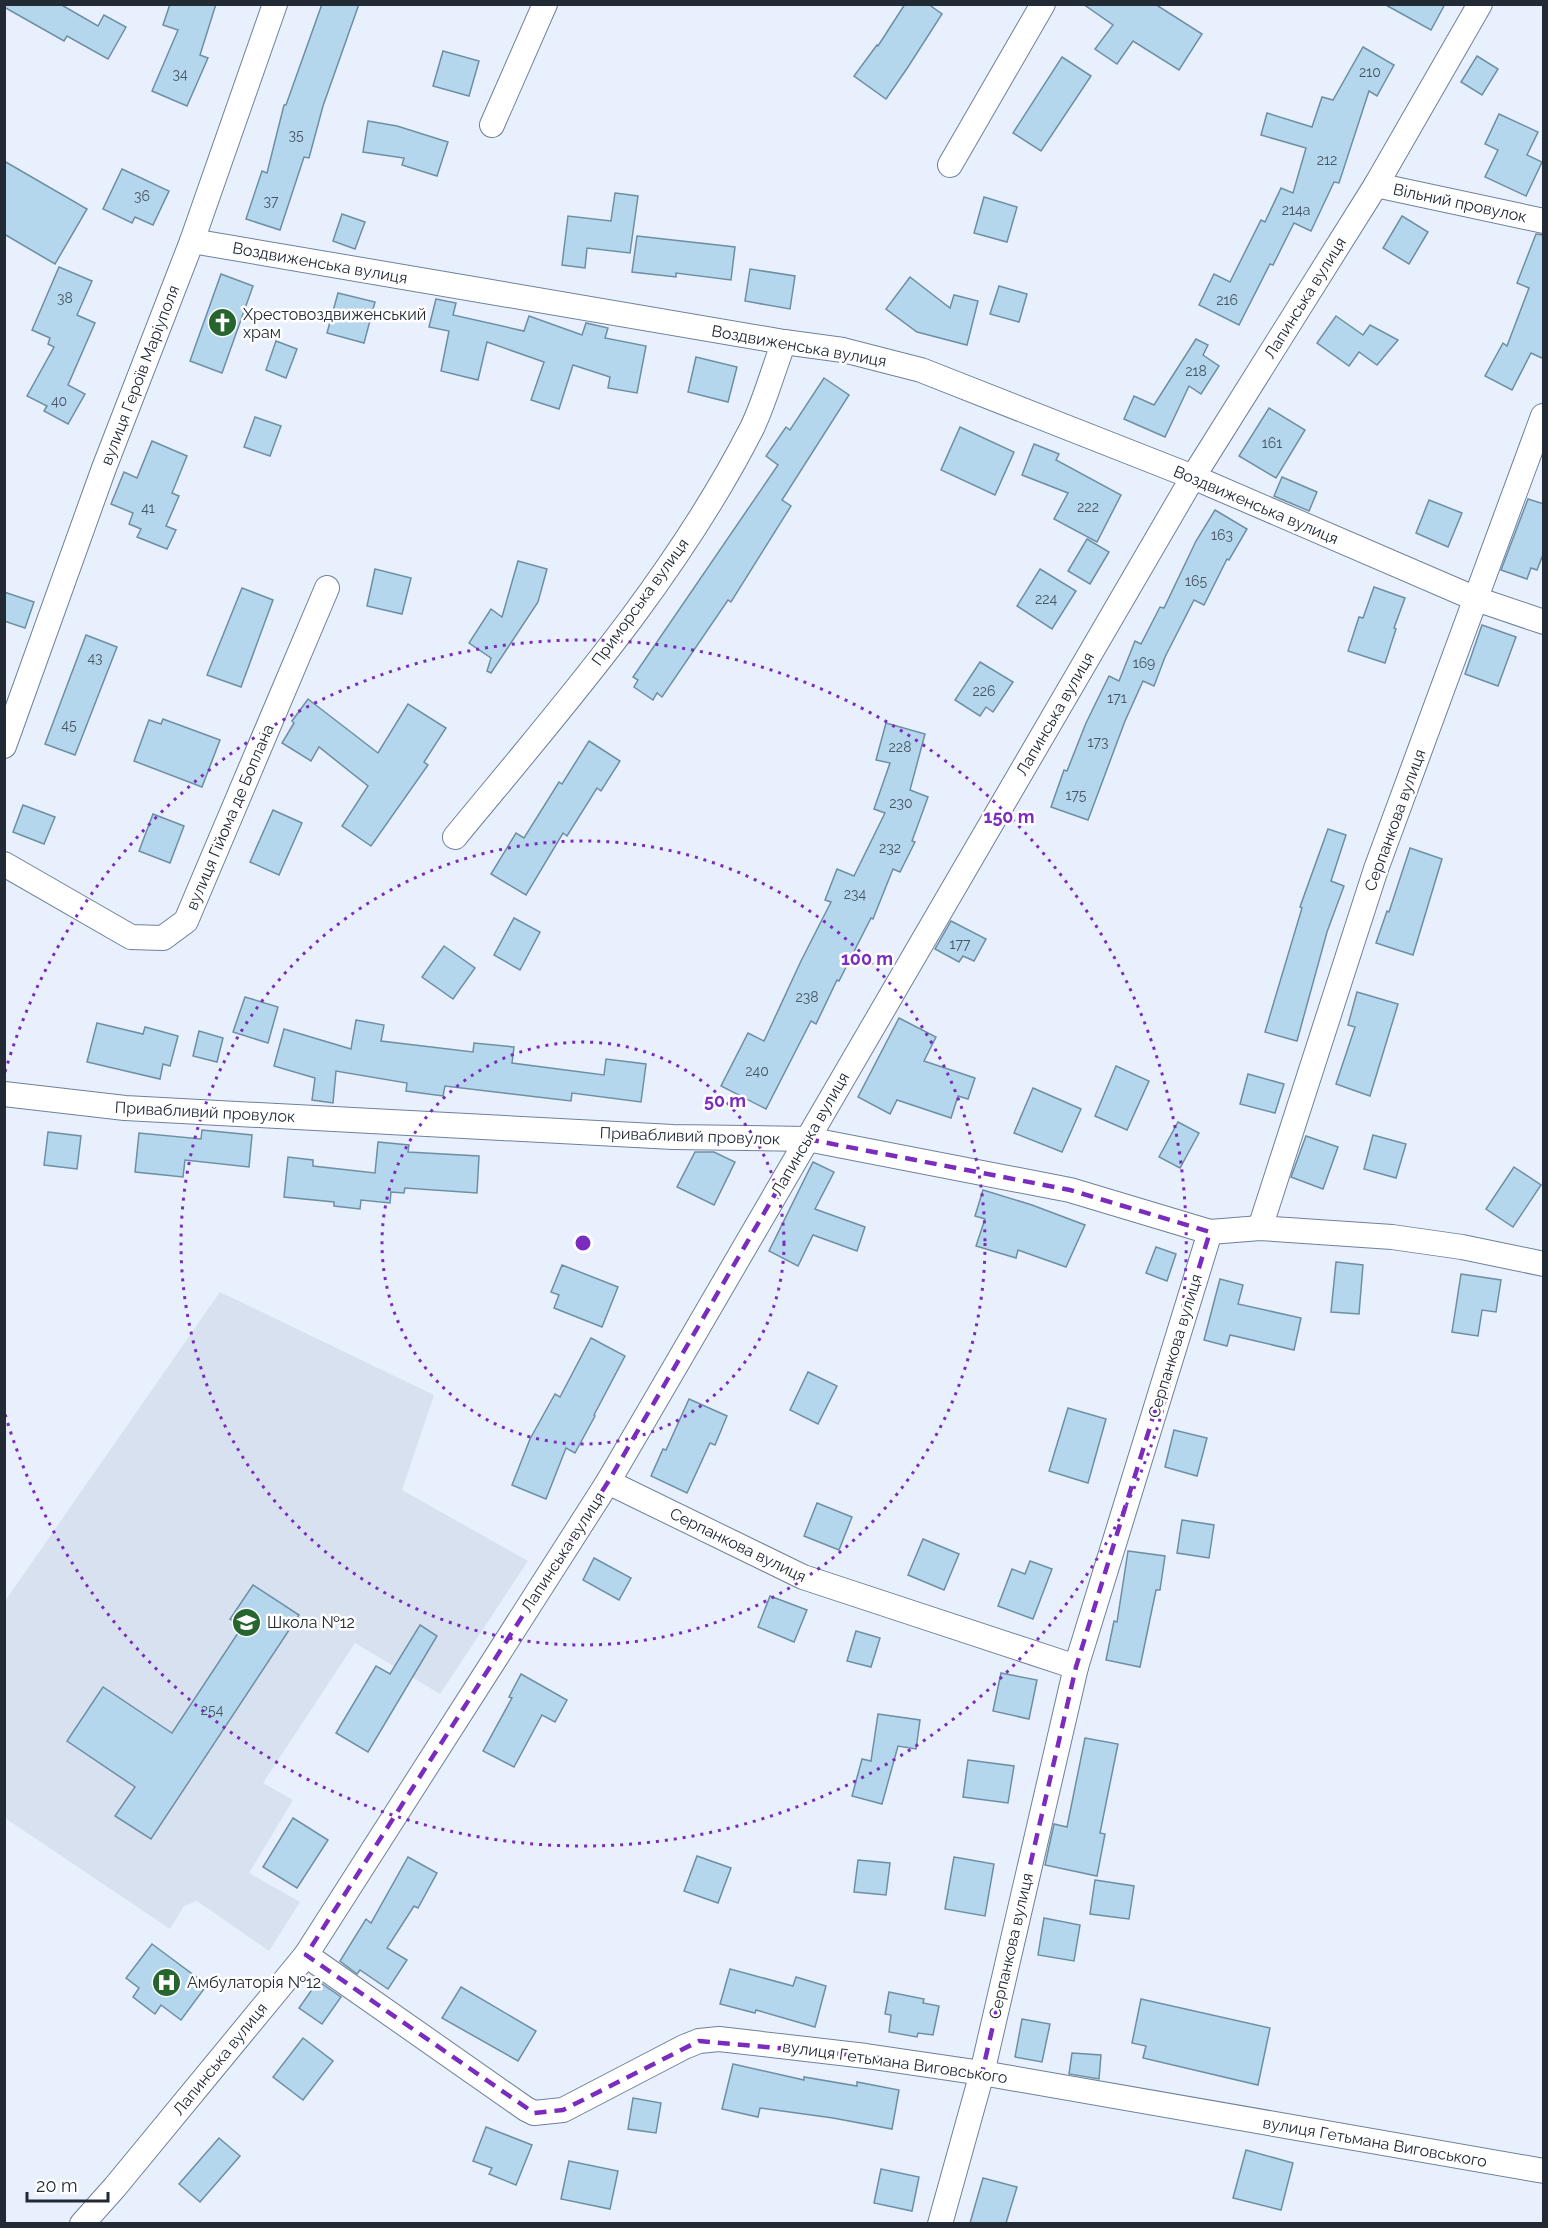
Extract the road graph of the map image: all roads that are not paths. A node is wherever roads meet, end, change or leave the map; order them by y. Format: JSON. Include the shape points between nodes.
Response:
{"nodes":[{"id":1,"x":275,"y":4,"type":"edge"},
{"id":2,"x":545,"y":4,"type":"edge"},
{"id":3,"x":1043,"y":4,"type":"edge"},
{"id":4,"x":1480,"y":4,"type":"edge"},
{"id":5,"x":492,"y":125,"type":"dead end"},
{"id":6,"x":950,"y":165,"type":"dead end"},
{"id":7,"x":1376,"y":185,"type":"junction"},
{"id":8,"x":1544,"y":221,"type":"edge"},
{"id":9,"x":192,"y":241,"type":"junction"},
{"id":10,"x":784,"y":342,"type":"junction"},
{"id":11,"x":1543,"y":416,"type":"edge"},
{"id":12,"x":1193,"y":477,"type":"junction"},
{"id":13,"x":327,"y":588,"type":"dead end"},
{"id":14,"x":1476,"y":599,"type":"junction"},
{"id":15,"x":1544,"y":622,"type":"edge"},
{"id":16,"x":4,"y":746,"type":"edge"},
{"id":17,"x":455,"y":837,"type":"dead end"},
{"id":18,"x":4,"y":864,"type":"edge"},
{"id":19,"x":4,"y":1095,"type":"edge"},
{"id":20,"x":807,"y":1139,"type":"junction"},
{"id":21,"x":1260,"y":1228,"type":"junction"},
{"id":22,"x":1210,"y":1232,"type":"junction"},
{"id":23,"x":1544,"y":1264,"type":"edge"},
{"id":24,"x":608,"y":1482,"type":"junction"},
{"id":25,"x":1076,"y":1667,"type":"junction"},
{"id":26,"x":306,"y":1955,"type":"junction"},
{"id":27,"x":982,"y":2073,"type":"junction"},
{"id":28,"x":1544,"y":2171,"type":"edge"},
{"id":29,"x":82,"y":2223,"type":"edge"},
{"id":30,"x":940,"y":2223,"type":"edge"}],
"edges":[{"from":1,"to":9,"type":"street","name":"вулиця Героїв Маріуполя"},
{"from":2,"to":5,"type":"street"},
{"from":3,"to":6,"type":"street"},
{"from":4,"to":7,"type":"street","name":"Лапинська вулиця"},
{"from":7,"to":8,"type":"street","name":"Вільний провулок"},
{"from":7,"to":12,"type":"street","name":"Лапинська вулиця"},
{"from":9,"to":10,"type":"street","name":"Воздвиженська вулиця"},
{"from":9,"to":16,"type":"street","name":"вулиця Героїв Маріуполя","via":[[104,468]]},
{"from":10,"to":12,"type":"street","name":"Воздвиженська вулиця","via":[[843,350],[921,370]]},
{"from":10,"to":17,"type":"street","name":"Приморська вулиця","via":[[753,426],[669,566],[602,657]]},
{"from":11,"to":14,"type":"street","name":"Серпанкова вулиця"},
{"from":12,"to":14,"type":"street","name":"Воздвиженська вулиця"},
{"from":12,"to":20,"type":"street","name":"Лапинська вулиця"},
{"from":13,"to":18,"type":"street","name":"вулиця Гійома де Боплана","via":[[186,921],[163,938],[131,937]]},
{"from":14,"to":15,"type":"street","name":"Воздвиженська вулиця"},
{"from":14,"to":21,"type":"street","name":"Серпанкова вулиця","via":[[1376,869]]},
{"from":19,"to":20,"type":"street","name":"Привабливий провулок","via":[[125,1108],[673,1137]]},
{"from":20,"to":22,"type":"street","name":"Привабливий провулок","via":[[1070,1190]]},
{"from":20,"to":24,"type":"street","name":"Лапинська вулиця"},
{"from":21,"to":22,"type":"street","name":"Привабливий провулок"},
{"from":21,"to":23,"type":"street","name":"Привабливий провулок","via":[[1392,1237]]},
{"from":22,"to":25,"type":"street","name":"Серпанкова вулиця"},
{"from":24,"to":25,"type":"street","name":"Серпанкова вулиця","via":[[803,1577]]},
{"from":24,"to":26,"type":"street","name":"Лапинська вулиця"},
{"from":25,"to":27,"type":"street","name":"Серпанкова вулиця"},
{"from":26,"to":27,"type":"street","name":"вулиця Гетьмана Виговського","via":[[534,2113],[563,2110],[684,2047],[719,2039]]},
{"from":26,"to":29,"type":"street","name":"Лапинська вулиця"},
{"from":27,"to":28,"type":"street","name":"вулиця Гетьмана Виговського"},
{"from":27,"to":30,"type":"street","name":"Серпанкова вулиця"}]}
